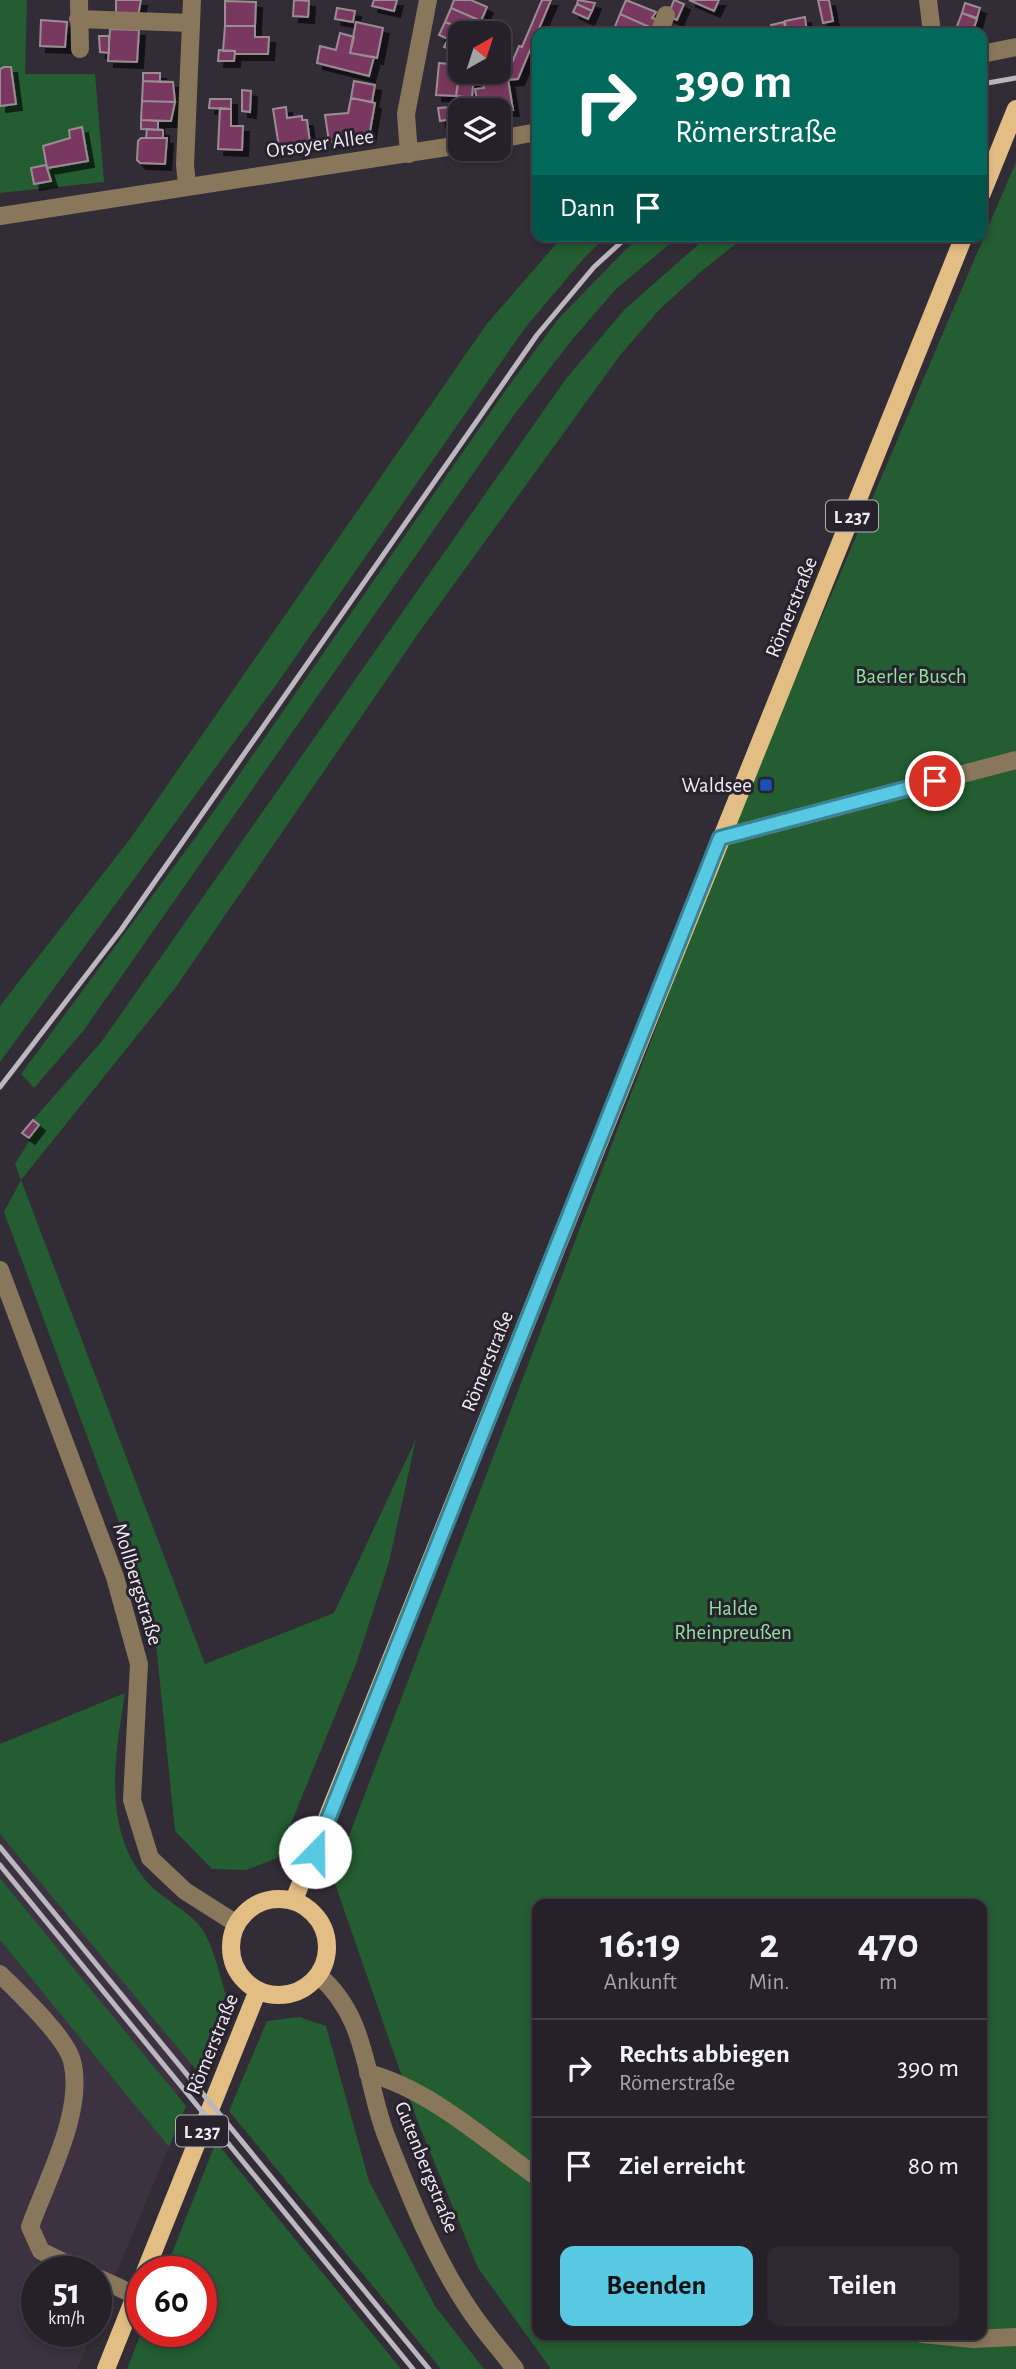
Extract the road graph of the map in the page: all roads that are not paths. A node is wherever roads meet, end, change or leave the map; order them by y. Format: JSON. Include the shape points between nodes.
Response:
{"nodes":[{"id":1,"x":79,"y":0,"type":"edge"},
{"id":2,"x":192,"y":0,"type":"edge"},
{"id":3,"x":428,"y":0,"type":"edge"},
{"id":4,"x":928,"y":0,"type":"edge"},
{"id":5,"x":666,"y":15,"type":"dead end"},
{"id":6,"x":79,"y":19,"type":"junction"},
{"id":7,"x":191,"y":23,"type":"junction"},
{"id":8,"x":661,"y":28,"type":"edge"},
{"id":9,"x":931,"y":28,"type":"edge"},
{"id":10,"x":1016,"y":47,"type":"edge"},
{"id":11,"x":80,"y":50,"type":"dead end"},
{"id":12,"x":987,"y":53,"type":"edge"},
{"id":13,"x":1016,"y":109,"type":"edge"},
{"id":14,"x":532,"y":133,"type":"edge"},
{"id":15,"x":511,"y":137,"type":"edge"},
{"id":16,"x":448,"y":147,"type":"edge"},
{"id":17,"x":409,"y":154,"type":"junction"},
{"id":18,"x":987,"y":181,"type":"edge"},
{"id":19,"x":187,"y":185,"type":"junction"},
{"id":20,"x":0,"y":216,"type":"edge"},
{"id":21,"x":962,"y":242,"type":"edge"},
{"id":22,"x":1016,"y":760,"type":"edge"},
{"id":23,"x":720,"y":838,"type":"junction"},
{"id":24,"x":0,"y":1270,"type":"edge"},
{"id":25,"x":294,"y":1900,"type":"junction"},
{"id":26,"x":237,"y":1924,"type":"junction"},
{"id":27,"x":0,"y":1973,"type":"edge"},
{"id":28,"x":318,"y":1975,"type":"junction"},
{"id":29,"x":258,"y":1990,"type":"junction"},
{"id":30,"x":368,"y":2073,"type":"junction"},
{"id":31,"x":532,"y":2173,"type":"edge"},
{"id":32,"x":51,"y":2256,"type":"edge"},
{"id":33,"x":151,"y":2256,"type":"edge"},
{"id":34,"x":126,"y":2318,"type":"edge"},
{"id":35,"x":1016,"y":2337,"type":"edge"},
{"id":36,"x":987,"y":2338,"type":"edge"},
{"id":37,"x":106,"y":2369,"type":"edge"},
{"id":38,"x":515,"y":2369,"type":"edge"}],
"edges":[{"from":1,"to":6,"type":"street"},
{"from":2,"to":7,"type":"street"},
{"from":3,"to":17,"type":"street","via":[[406,114]]},
{"from":4,"to":9,"type":"street"},
{"from":5,"to":8,"type":"street"},
{"from":6,"to":7,"type":"street"},
{"from":6,"to":11,"type":"street"},
{"from":7,"to":19,"type":"street"},
{"from":10,"to":12,"type":"street"},
{"from":13,"to":18,"type":"main road"},
{"from":14,"to":15,"type":"street"},
{"from":16,"to":17,"type":"street","name":"Orsoyer Allee"},
{"from":17,"to":19,"type":"street","name":"Orsoyer Allee"},
{"from":19,"to":20,"type":"street","name":"Orsoyer Allee"},
{"from":21,"to":23,"type":"main road","name":"Römerstraße","number":"L 237"},
{"from":22,"to":23,"type":"street"},
{"from":23,"to":25,"type":"main road","name":"Römerstraße","number":"L 237"},
{"from":24,"to":26,"type":"street","name":"Mollbergstraße","via":[[115,1577],[139,1664],[132,1800],[150,1858],[185,1891]]},
{"from":25,"to":26,"type":"main road","via":[[256,1905]]},
{"from":25,"to":28,"type":"main road","via":[[309,1909],[325,1933],[325,1962]]},
{"from":26,"to":29,"type":"main road","via":[[232,1938],[236,1968]]},
{"from":27,"to":32,"type":"street","via":[[44,2020],[72,2060],[73,2101],[66,2132],[30,2227],[41,2251]]},
{"from":28,"to":29,"type":"main road","via":[[308,1985],[284,1994]]},
{"from":28,"to":30,"type":"street","name":"Gutenbergstraße","via":[[337,1991],[350,2012]]},
{"from":29,"to":33,"type":"main road","name":"Römerstraße","number":"L 237"},
{"from":30,"to":31,"type":"street","via":[[392,2079],[425,2098]]},
{"from":30,"to":38,"type":"street","name":"Gutenbergstraße","via":[[386,2134],[431,2239],[466,2305]]},
{"from":34,"to":37,"type":"main road"},
{"from":35,"to":36,"type":"street"}]}
